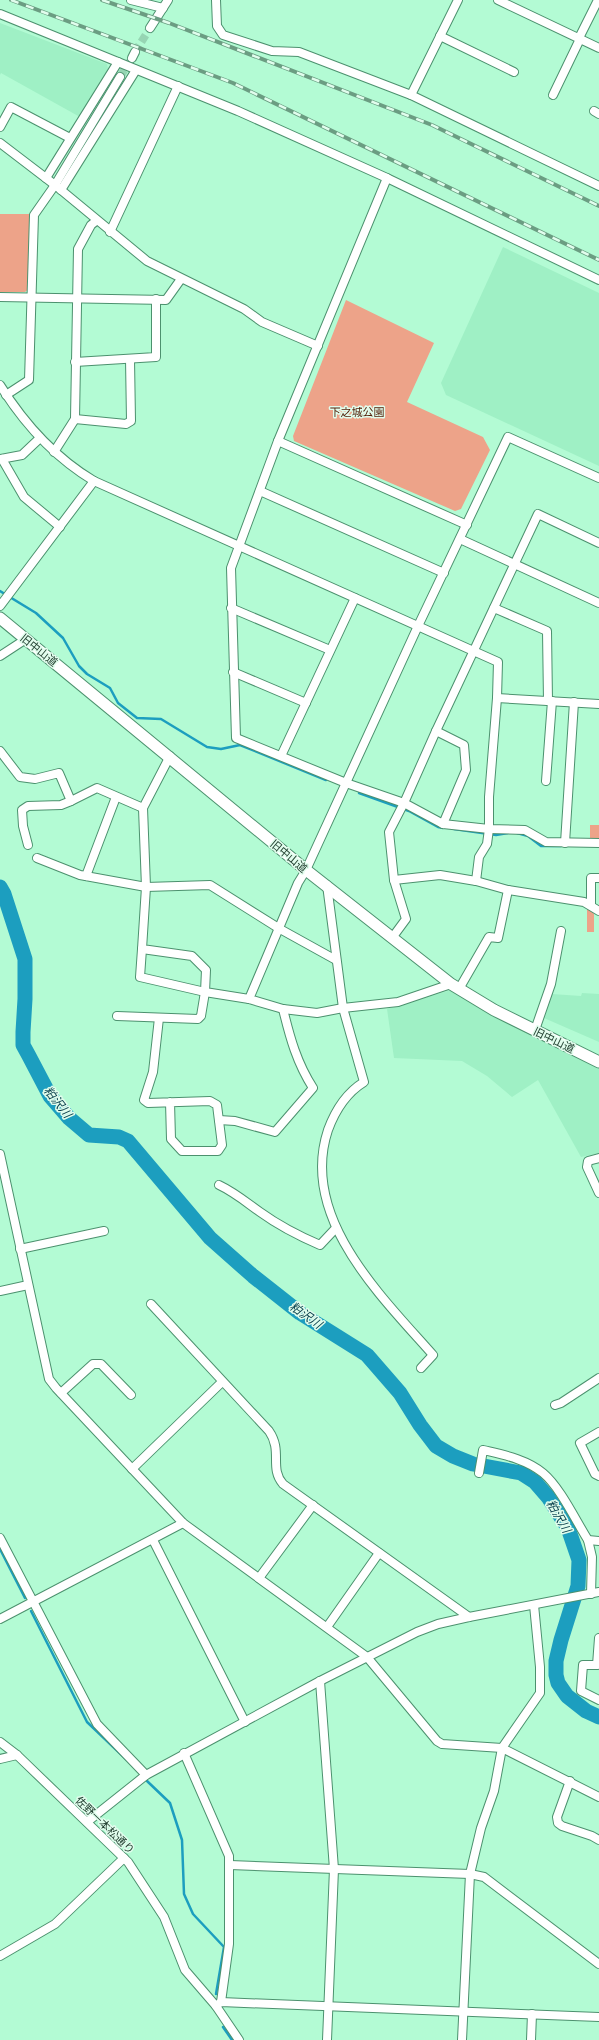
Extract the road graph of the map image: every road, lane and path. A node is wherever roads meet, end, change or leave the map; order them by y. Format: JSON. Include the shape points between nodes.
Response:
{"nodes":[{"id":1,"x":131,"y":0,"type":"edge"},
{"id":2,"x":168,"y":0,"type":"edge"},
{"id":3,"x":216,"y":0,"type":"edge"},
{"id":4,"x":458,"y":0,"type":"edge"},
{"id":5,"x":498,"y":0,"type":"edge"},
{"id":6,"x":598,"y":0,"type":"edge"},
{"id":7,"x":163,"y":8,"type":"junction"},
{"id":8,"x":0,"y":14,"type":"edge"},
{"id":9,"x":150,"y":28,"type":"tunnel mouth"},
{"id":10,"x":440,"y":36,"type":"junction"},
{"id":11,"x":580,"y":39,"type":"junction"},
{"id":12,"x":599,"y":48,"type":"edge"},
{"id":13,"x":118,"y":62,"type":"junction"},
{"id":14,"x":136,"y":70,"type":"junction"},
{"id":15,"x":514,"y":72,"type":"dead end"},
{"id":16,"x":120,"y":77,"type":"tunnel mouth"},
{"id":17,"x":178,"y":86,"type":"junction"},
{"id":18,"x":411,"y":95,"type":"junction"},
{"id":19,"x":553,"y":95,"type":"dead end"},
{"id":20,"x":0,"y":127,"type":"edge"},
{"id":21,"x":70,"y":138,"type":"junction"},
{"id":22,"x":0,"y":143,"type":"edge"},
{"id":23,"x":46,"y":178,"type":"junction"},
{"id":24,"x":387,"y":178,"type":"junction"},
{"id":25,"x":599,"y":186,"type":"edge"},
{"id":26,"x":58,"y":187,"type":"junction"},
{"id":27,"x":96,"y":221,"type":"junction"},
{"id":28,"x":110,"y":232,"type":"junction"},
{"id":29,"x":181,"y":279,"type":"junction"},
{"id":30,"x":599,"y":280,"type":"edge"},
{"id":31,"x":0,"y":297,"type":"edge"},
{"id":32,"x":32,"y":297,"type":"junction"},
{"id":33,"x":76,"y":298,"type":"junction"},
{"id":34,"x":156,"y":299,"type":"junction"},
{"id":35,"x":318,"y":346,"type":"junction"},
{"id":36,"x":130,"y":359,"type":"junction"},
{"id":37,"x":75,"y":362,"type":"junction"},
{"id":38,"x":0,"y":385,"type":"edge"},
{"id":39,"x":6,"y":395,"type":"junction"},
{"id":40,"x":75,"y":419,"type":"junction"},
{"id":41,"x":40,"y":438,"type":"junction"},
{"id":42,"x":278,"y":441,"type":"junction"},
{"id":43,"x":54,"y":452,"type":"junction"},
{"id":44,"x":1,"y":459,"type":"edge"},
{"id":45,"x":599,"y":478,"type":"edge"},
{"id":46,"x":94,"y":481,"type":"junction"},
{"id":47,"x":260,"y":491,"type":"junction"},
{"id":48,"x":467,"y":525,"type":"junction"},
{"id":49,"x":60,"y":527,"type":"junction"},
{"id":50,"x":460,"y":538,"type":"junction"},
{"id":51,"x":599,"y":543,"type":"edge"},
{"id":52,"x":238,"y":547,"type":"junction"},
{"id":53,"x":515,"y":563,"type":"junction"},
{"id":54,"x":444,"y":573,"type":"junction"},
{"id":55,"x":355,"y":598,"type":"junction"},
{"id":56,"x":599,"y":602,"type":"edge"},
{"id":57,"x":2,"y":603,"type":"edge"},
{"id":58,"x":231,"y":608,"type":"junction"},
{"id":59,"x":494,"y":608,"type":"junction"},
{"id":60,"x":0,"y":618,"type":"edge"},
{"id":61,"x":418,"y":626,"type":"junction"},
{"id":62,"x":26,"y":639,"type":"junction"},
{"id":63,"x":330,"y":650,"type":"junction"},
{"id":64,"x":474,"y":651,"type":"junction"},
{"id":65,"x":0,"y":656,"type":"edge"},
{"id":66,"x":234,"y":672,"type":"junction"},
{"id":67,"x":599,"y":697,"type":"edge"},
{"id":68,"x":497,"y":698,"type":"junction"},
{"id":69,"x":550,"y":701,"type":"junction"},
{"id":70,"x":574,"y":702,"type":"junction"},
{"id":71,"x":306,"y":703,"type":"junction"},
{"id":72,"x":599,"y":704,"type":"edge"},
{"id":73,"x":436,"y":731,"type":"junction"},
{"id":74,"x":0,"y":751,"type":"edge"},
{"id":75,"x":170,"y":756,"type":"junction"},
{"id":76,"x":281,"y":756,"type":"junction"},
{"id":77,"x":546,"y":781,"type":"dead end"},
{"id":78,"x":346,"y":783,"type":"junction"},
{"id":79,"x":116,"y":797,"type":"junction"},
{"id":80,"x":71,"y":801,"type":"junction"},
{"id":81,"x":404,"y":803,"type":"junction"},
{"id":82,"x":143,"y":808,"type":"junction"},
{"id":83,"x":442,"y":824,"type":"junction"},
{"id":84,"x":489,"y":829,"type":"junction"},
{"id":85,"x":565,"y":843,"type":"junction"},
{"id":86,"x":599,"y":843,"type":"edge"},
{"id":87,"x":28,"y":845,"type":"dead end"},
{"id":88,"x":37,"y":858,"type":"dead end"},
{"id":89,"x":306,"y":870,"type":"junction"},
{"id":90,"x":86,"y":876,"type":"junction"},
{"id":91,"x":599,"y":878,"type":"edge"},
{"id":92,"x":394,"y":880,"type":"junction"},
{"id":93,"x":476,"y":882,"type":"junction"},
{"id":94,"x":327,"y":885,"type":"junction"},
{"id":95,"x":146,"y":887,"type":"junction"},
{"id":96,"x":508,"y":890,"type":"junction"},
{"id":97,"x":590,"y":905,"type":"junction"},
{"id":98,"x":599,"y":911,"type":"edge"},
{"id":99,"x":280,"y":929,"type":"junction"},
{"id":100,"x":561,"y":931,"type":"dead end"},
{"id":101,"x":392,"y":938,"type":"junction"},
{"id":102,"x":142,"y":948,"type":"junction"},
{"id":103,"x":336,"y":960,"type":"junction"},
{"id":104,"x":455,"y":986,"type":"junction"},
{"id":105,"x":205,"y":992,"type":"junction"},
{"id":106,"x":249,"y":1000,"type":"junction"},
{"id":107,"x":343,"y":1008,"type":"junction"},
{"id":108,"x":283,"y":1009,"type":"junction"},
{"id":109,"x":117,"y":1016,"type":"dead end"},
{"id":110,"x":159,"y":1018,"type":"junction"},
{"id":111,"x":535,"y":1030,"type":"junction"},
{"id":112,"x":599,"y":1062,"type":"edge"},
{"id":113,"x":170,"y":1102,"type":"junction"},
{"id":114,"x":219,"y":1120,"type":"junction"},
{"id":115,"x":0,"y":1154,"type":"edge"},
{"id":116,"x":599,"y":1158,"type":"edge"},
{"id":117,"x":219,"y":1185,"type":"dead end"},
{"id":118,"x":599,"y":1192,"type":"edge"},
{"id":119,"x":336,"y":1228,"type":"junction"},
{"id":120,"x":104,"y":1231,"type":"dead end"},
{"id":121,"x":20,"y":1249,"type":"junction"},
{"id":122,"x":28,"y":1285,"type":"junction"},
{"id":123,"x":0,"y":1291,"type":"edge"},
{"id":124,"x":151,"y":1304,"type":"dead end"},
{"id":125,"x":421,"y":1368,"type":"dead end"},
{"id":126,"x":599,"y":1378,"type":"edge"},
{"id":127,"x":222,"y":1382,"type":"junction"},
{"id":128,"x":61,"y":1393,"type":"junction"},
{"id":129,"x":131,"y":1395,"type":"dead end"},
{"id":130,"x":555,"y":1405,"type":"dead end"},
{"id":131,"x":599,"y":1432,"type":"edge"},
{"id":132,"x":132,"y":1468,"type":"junction"},
{"id":133,"x":479,"y":1473,"type":"dead end"},
{"id":134,"x":599,"y":1476,"type":"edge"},
{"id":135,"x":313,"y":1504,"type":"junction"},
{"id":136,"x":183,"y":1523,"type":"junction"},
{"id":137,"x":0,"y":1538,"type":"edge"},
{"id":138,"x":153,"y":1540,"type":"junction"},
{"id":139,"x":588,"y":1540,"type":"junction"},
{"id":140,"x":599,"y":1541,"type":"edge"},
{"id":141,"x":379,"y":1553,"type":"junction"},
{"id":142,"x":259,"y":1578,"type":"junction"},
{"id":143,"x":591,"y":1593,"type":"edge"},
{"id":144,"x":33,"y":1602,"type":"junction"},
{"id":145,"x":534,"y":1605,"type":"junction"},
{"id":146,"x":469,"y":1617,"type":"junction"},
{"id":147,"x":0,"y":1619,"type":"edge"},
{"id":148,"x":327,"y":1627,"type":"junction"},
{"id":149,"x":599,"y":1638,"type":"edge"},
{"id":150,"x":367,"y":1657,"type":"junction"},
{"id":151,"x":320,"y":1681,"type":"junction"},
{"id":152,"x":599,"y":1700,"type":"edge"},
{"id":153,"x":245,"y":1722,"type":"junction"},
{"id":154,"x":0,"y":1742,"type":"edge"},
{"id":155,"x":502,"y":1748,"type":"junction"},
{"id":156,"x":184,"y":1753,"type":"junction"},
{"id":157,"x":17,"y":1755,"type":"junction"},
{"id":158,"x":0,"y":1759,"type":"edge"},
{"id":159,"x":146,"y":1774,"type":"junction"},
{"id":160,"x":570,"y":1781,"type":"junction"},
{"id":161,"x":599,"y":1797,"type":"edge"},
{"id":162,"x":87,"y":1822,"type":"junction"},
{"id":163,"x":599,"y":1840,"type":"edge"},
{"id":164,"x":124,"y":1858,"type":"junction"},
{"id":165,"x":230,"y":1864,"type":"junction"},
{"id":166,"x":334,"y":1869,"type":"junction"},
{"id":167,"x":470,"y":1874,"type":"junction"},
{"id":168,"x":0,"y":1956,"type":"edge"},
{"id":169,"x":599,"y":1964,"type":"edge"},
{"id":170,"x":218,"y":2004,"type":"junction"},
{"id":171,"x":328,"y":2006,"type":"junction"},
{"id":172,"x":463,"y":2012,"type":"junction"},
{"id":173,"x":532,"y":2014,"type":"junction"},
{"id":174,"x":599,"y":2017,"type":"edge"},
{"id":175,"x":238,"y":2040,"type":"edge"},
{"id":176,"x":327,"y":2040,"type":"edge"},
{"id":177,"x":462,"y":2040,"type":"edge"},
{"id":178,"x":531,"y":2040,"type":"edge"}],
"edges":[{"from":1,"to":7,"type":"street"},
{"from":2,"to":7,"type":"street"},
{"from":3,"to":18,"type":"street","via":[[217,26],[223,35],[272,51],[299,52]]},
{"from":4,"to":10,"type":"street"},
{"from":5,"to":11,"type":"street"},
{"from":6,"to":11,"type":"street"},
{"from":7,"to":9,"type":"street"},
{"from":8,"to":13,"type":"street"},
{"from":10,"to":15,"type":"street"},
{"from":10,"to":18,"type":"street"},
{"from":11,"to":12,"type":"street"},
{"from":11,"to":19,"type":"street"},
{"from":13,"to":14,"type":"street"},
{"from":13,"to":21,"type":"street"},
{"from":14,"to":17,"type":"street"},
{"from":14,"to":26,"type":"street"},
{"from":16,"to":26,"type":"street"},
{"from":17,"to":24,"type":"street"},
{"from":17,"to":28,"type":"street"},
{"from":18,"to":25,"type":"street"},
{"from":20,"to":21,"type":"street","via":[[11,107]]},
{"from":21,"to":23,"type":"street"},
{"from":22,"to":23,"type":"street"},
{"from":23,"to":26,"type":"street"},
{"from":24,"to":30,"type":"street"},
{"from":24,"to":35,"type":"street"},
{"from":26,"to":27,"type":"street"},
{"from":26,"to":32,"type":"street","via":[[34,215]]},
{"from":27,"to":28,"type":"street"},
{"from":27,"to":33,"type":"street","via":[[91,225],[78,249]]},
{"from":28,"to":29,"type":"street","via":[[147,261]]},
{"from":29,"to":34,"type":"street","via":[[166,300]]},
{"from":29,"to":35,"type":"street","via":[[244,309],[262,322]]},
{"from":31,"to":32,"type":"street"},
{"from":32,"to":33,"type":"street"},
{"from":32,"to":39,"type":"street","via":[[29,380]]},
{"from":33,"to":34,"type":"street"},
{"from":33,"to":37,"type":"street"},
{"from":34,"to":36,"type":"street","via":[[156,357]]},
{"from":35,"to":42,"type":"street"},
{"from":36,"to":37,"type":"street"},
{"from":36,"to":40,"type":"street","via":[[131,420],[126,424]]},
{"from":37,"to":40,"type":"street"},
{"from":38,"to":39,"type":"street"},
{"from":39,"to":41,"type":"street"},
{"from":40,"to":43,"type":"street"},
{"from":41,"to":43,"type":"street"},
{"from":41,"to":44,"type":"street","via":[[22,455]]},
{"from":42,"to":47,"type":"street"},
{"from":42,"to":48,"type":"street"},
{"from":43,"to":46,"type":"street","via":[[74,469]]},
{"from":44,"to":49,"type":"street","via":[[24,497]]},
{"from":45,"to":48,"type":"street","via":[[508,436]]},
{"from":46,"to":49,"type":"street"},
{"from":46,"to":52,"type":"street"},
{"from":47,"to":52,"type":"street"},
{"from":47,"to":54,"type":"street"},
{"from":48,"to":50,"type":"street"},
{"from":49,"to":57,"type":"street"},
{"from":50,"to":53,"type":"street"},
{"from":50,"to":54,"type":"street"},
{"from":51,"to":53,"type":"street","via":[[538,514]]},
{"from":52,"to":55,"type":"street"},
{"from":52,"to":58,"type":"street","via":[[230,568]]},
{"from":53,"to":56,"type":"street"},
{"from":53,"to":59,"type":"street"},
{"from":54,"to":61,"type":"street"},
{"from":55,"to":61,"type":"street"},
{"from":55,"to":63,"type":"street"},
{"from":58,"to":63,"type":"street"},
{"from":58,"to":66,"type":"street"},
{"from":59,"to":64,"type":"street"},
{"from":59,"to":69,"type":"street","via":[[547,631]]},
{"from":60,"to":62,"type":"main road","name":"旧中山道"},
{"from":61,"to":64,"type":"street"},
{"from":61,"to":78,"type":"street"},
{"from":62,"to":65,"type":"street"},
{"from":62,"to":75,"type":"main road","name":"旧中山道"},
{"from":63,"to":71,"type":"street"},
{"from":64,"to":68,"type":"street","via":[[498,662]]},
{"from":64,"to":73,"type":"street"},
{"from":66,"to":71,"type":"street"},
{"from":66,"to":76,"type":"street","via":[[236,738]]},
{"from":67,"to":72,"type":"street"},
{"from":68,"to":69,"type":"street"},
{"from":68,"to":84,"type":"street"},
{"from":69,"to":70,"type":"street"},
{"from":69,"to":77,"type":"street"},
{"from":70,"to":72,"type":"street"},
{"from":70,"to":85,"type":"street"},
{"from":71,"to":76,"type":"street"},
{"from":73,"to":81,"type":"street"},
{"from":73,"to":83,"type":"street","via":[[464,745],[466,770]]},
{"from":74,"to":80,"type":"street","via":[[20,777],[35,779],[59,773]]},
{"from":75,"to":82,"type":"street"},
{"from":75,"to":89,"type":"main road","name":"旧中山道"},
{"from":76,"to":78,"type":"street"},
{"from":78,"to":81,"type":"street"},
{"from":78,"to":89,"type":"street"},
{"from":79,"to":80,"type":"street","via":[[97,788]]},
{"from":79,"to":82,"type":"street"},
{"from":79,"to":90,"type":"street"},
{"from":80,"to":87,"type":"street","via":[[61,805],[28,806],[22,810]]},
{"from":81,"to":83,"type":"street"},
{"from":81,"to":92,"type":"street","via":[[389,832]]},
{"from":82,"to":95,"type":"street"},
{"from":83,"to":84,"type":"street"},
{"from":84,"to":85,"type":"street","via":[[525,830],[546,842]]},
{"from":84,"to":93,"type":"street","via":[[487,844],[479,857]]},
{"from":85,"to":86,"type":"street"},
{"from":88,"to":90,"type":"street"},
{"from":89,"to":94,"type":"main road","name":"旧中山道"},
{"from":89,"to":99,"type":"street","via":[[298,883]]},
{"from":90,"to":95,"type":"street"},
{"from":91,"to":97,"type":"street","via":[[591,878]]},
{"from":92,"to":93,"type":"street","via":[[440,875]]},
{"from":92,"to":101,"type":"street","via":[[406,919]]},
{"from":93,"to":96,"type":"street"},
{"from":94,"to":101,"type":"main road","name":"旧中山道"},
{"from":94,"to":103,"type":"street"},
{"from":95,"to":99,"type":"street","via":[[210,885]]},
{"from":95,"to":102,"type":"street"},
{"from":96,"to":97,"type":"street"},
{"from":96,"to":104,"type":"street","via":[[498,938],[489,937]]},
{"from":97,"to":98,"type":"street"},
{"from":99,"to":103,"type":"street"},
{"from":99,"to":106,"type":"street"},
{"from":100,"to":111,"type":"street","via":[[551,984]]},
{"from":101,"to":104,"type":"main road","name":"旧中山道"},
{"from":102,"to":105,"type":"street","via":[[192,956],[206,970]]},
{"from":102,"to":105,"type":"street","via":[[140,977]]},
{"from":103,"to":107,"type":"street"},
{"from":104,"to":107,"type":"street","via":[[398,1002]]},
{"from":104,"to":111,"type":"main road","name":"旧中山道","via":[[494,1010]]},
{"from":105,"to":106,"type":"street"},
{"from":105,"to":110,"type":"street","via":[[201,1016],[198,1019]]},
{"from":106,"to":108,"type":"street"},
{"from":107,"to":108,"type":"street","via":[[318,1013]]},
{"from":107,"to":119,"type":"street","via":[[364,1082],[342,1102],[324,1142],[322,1178]]},
{"from":108,"to":114,"type":"street","via":[[297,1057],[313,1088],[275,1132],[234,1121]]},
{"from":109,"to":110,"type":"street"},
{"from":110,"to":113,"type":"street","via":[[153,1072],[144,1100],[148,1103]]},
{"from":111,"to":112,"type":"main road","name":"旧中山道"},
{"from":113,"to":114,"type":"street","via":[[210,1101],[217,1105]]},
{"from":113,"to":114,"type":"street","via":[[171,1139],[182,1151],[218,1151],[222,1145]]},
{"from":115,"to":121,"type":"street"},
{"from":116,"to":118,"type":"street","via":[[588,1161],[587,1168]]},
{"from":117,"to":119,"type":"street","via":[[233,1191],[273,1220],[320,1245]]},
{"from":119,"to":125,"type":"street","via":[[359,1268],[433,1355]]},
{"from":120,"to":121,"type":"street"},
{"from":121,"to":122,"type":"street"},
{"from":122,"to":123,"type":"street"},
{"from":122,"to":128,"type":"street","via":[[49,1379]]},
{"from":124,"to":127,"type":"street"},
{"from":126,"to":130,"type":"street"},
{"from":127,"to":132,"type":"street"},
{"from":127,"to":135,"type":"street","via":[[273,1438],[277,1453],[276,1474],[279,1479]]},
{"from":128,"to":129,"type":"street","via":[[92,1364],[101,1364]]},
{"from":128,"to":132,"type":"street"},
{"from":131,"to":134,"type":"street","via":[[580,1443],[595,1474]]},
{"from":132,"to":136,"type":"street"},
{"from":133,"to":139,"type":"street","via":[[483,1450],[515,1458],[532,1466],[553,1483]]},
{"from":135,"to":141,"type":"street"},
{"from":135,"to":142,"type":"street"},
{"from":136,"to":138,"type":"street"},
{"from":136,"to":142,"type":"street"},
{"from":137,"to":144,"type":"street"},
{"from":138,"to":144,"type":"street"},
{"from":138,"to":153,"type":"street"},
{"from":139,"to":140,"type":"street"},
{"from":139,"to":143,"type":"street","via":[[592,1557]]},
{"from":141,"to":146,"type":"street"},
{"from":141,"to":148,"type":"street"},
{"from":142,"to":148,"type":"street"},
{"from":143,"to":145,"type":"street"},
{"from":144,"to":147,"type":"street"},
{"from":144,"to":159,"type":"street","via":[[97,1724]]},
{"from":145,"to":146,"type":"street"},
{"from":145,"to":155,"type":"street","via":[[540,1693]]},
{"from":146,"to":150,"type":"street","via":[[417,1632]]},
{"from":148,"to":150,"type":"street"},
{"from":149,"to":152,"type":"street","via":[[596,1665],[583,1665],[581,1691]]},
{"from":150,"to":151,"type":"street"},
{"from":150,"to":155,"type":"street","via":[[439,1743]]},
{"from":151,"to":153,"type":"street"},
{"from":151,"to":166,"type":"street"},
{"from":153,"to":156,"type":"street"},
{"from":154,"to":157,"type":"street","name":"佐野一本松通り"},
{"from":155,"to":160,"type":"street"},
{"from":155,"to":167,"type":"street","via":[[494,1791],[481,1828]]},
{"from":156,"to":159,"type":"street"},
{"from":156,"to":165,"type":"street","via":[[227,1847]]},
{"from":157,"to":158,"type":"street"},
{"from":157,"to":162,"type":"street","name":"佐野一本松通り"},
{"from":159,"to":162,"type":"street"},
{"from":160,"to":161,"type":"street"},
{"from":160,"to":163,"type":"street","via":[[557,1817],[558,1823]]},
{"from":162,"to":164,"type":"street","name":"佐野一本松通り"},
{"from":164,"to":168,"type":"street","via":[[55,1924]]},
{"from":164,"to":170,"type":"street","name":"佐野一本松通り","via":[[164,1917],[185,1970]]},
{"from":165,"to":166,"type":"street"},
{"from":165,"to":170,"type":"street","via":[[228,1944]]},
{"from":166,"to":167,"type":"street"},
{"from":166,"to":171,"type":"street"},
{"from":167,"to":169,"type":"street","via":[[489,1879]]},
{"from":167,"to":172,"type":"street"},
{"from":170,"to":171,"type":"street"},
{"from":170,"to":175,"type":"street","name":"佐野一本松通り"},
{"from":171,"to":172,"type":"street"},
{"from":171,"to":176,"type":"street"},
{"from":172,"to":173,"type":"street"},
{"from":172,"to":177,"type":"street"},
{"from":173,"to":174,"type":"street"},
{"from":173,"to":178,"type":"street"}]}
